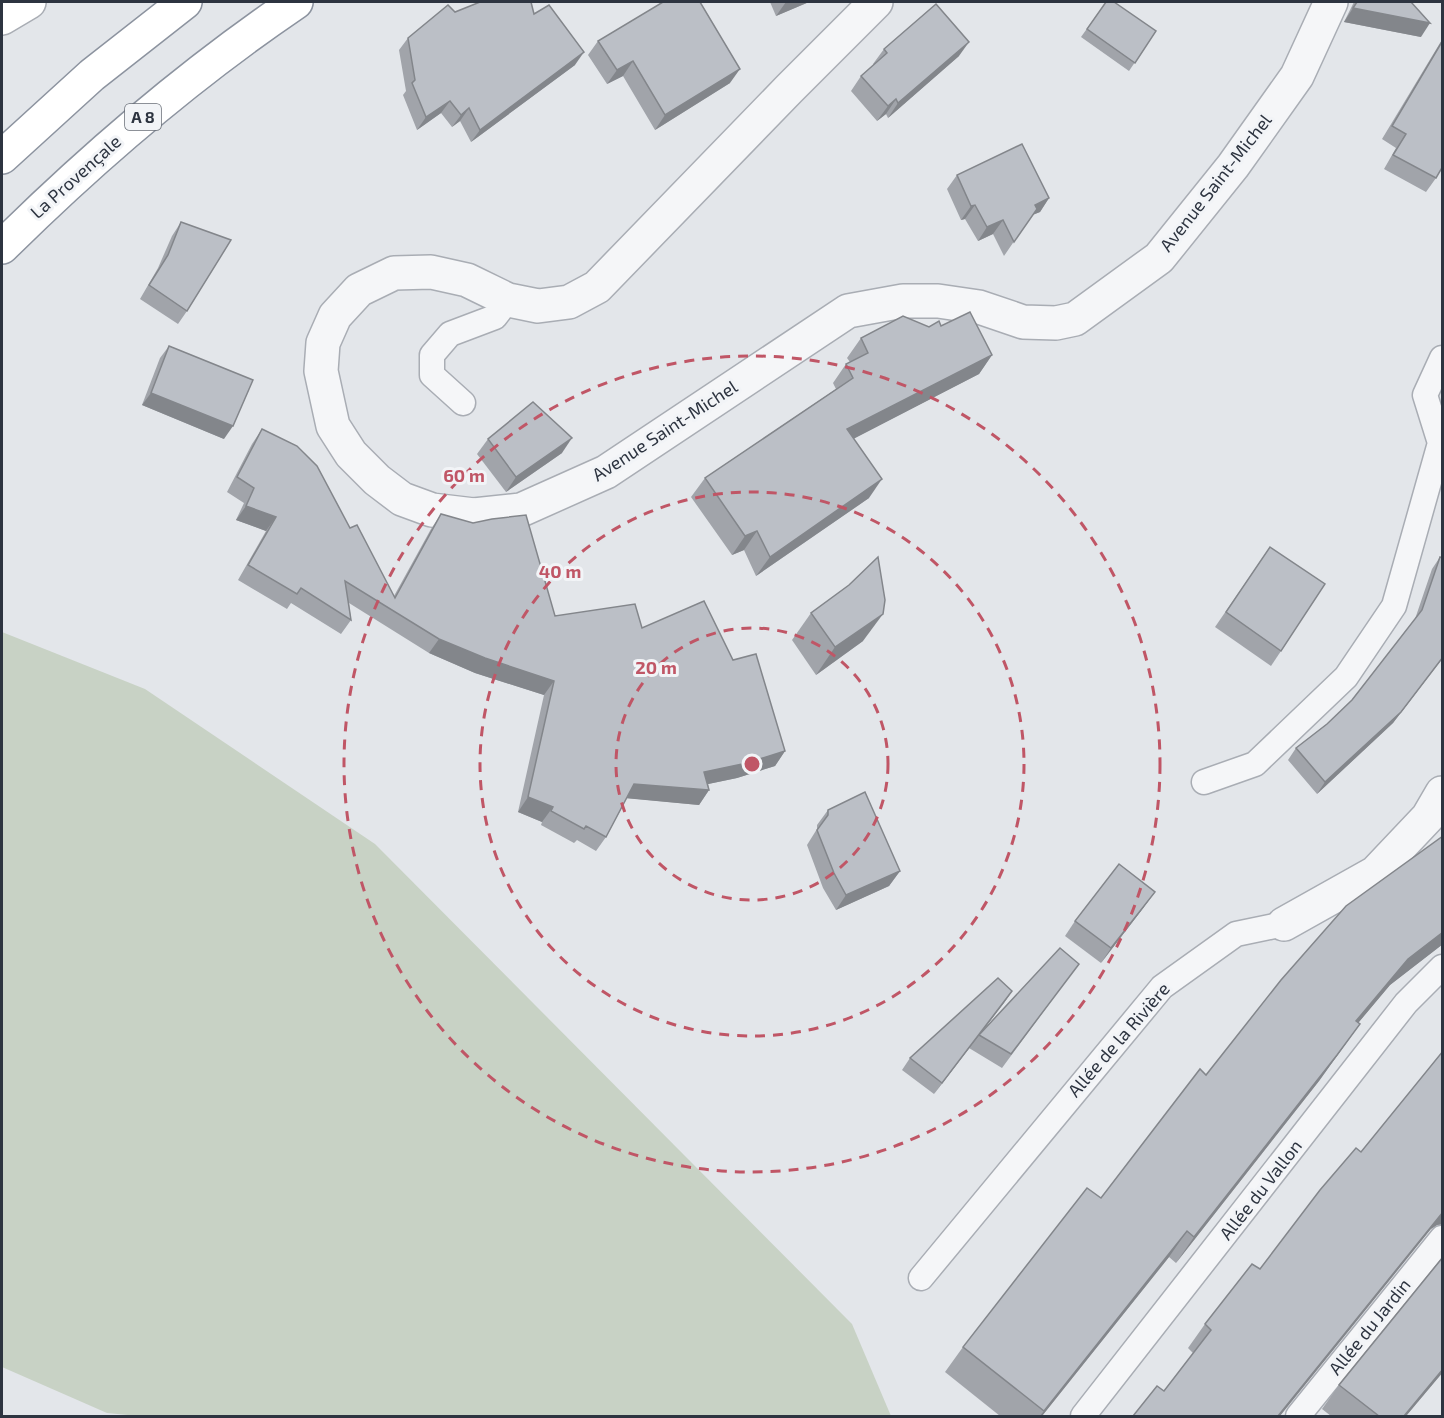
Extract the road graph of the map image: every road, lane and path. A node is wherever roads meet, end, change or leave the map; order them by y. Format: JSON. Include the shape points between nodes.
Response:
{"nodes":[{"id":1,"x":29,"y":2,"type":"edge"},
{"id":2,"x":185,"y":2,"type":"edge"},
{"id":3,"x":296,"y":2,"type":"edge"},
{"id":4,"x":876,"y":2,"type":"edge"},
{"id":5,"x":1331,"y":2,"type":"edge"},
{"id":6,"x":2,"y":18,"type":"edge"},
{"id":7,"x":2,"y":157,"type":"edge"},
{"id":8,"x":2,"y":247,"type":"edge"},
{"id":9,"x":508,"y":300,"type":"junction"},
{"id":10,"x":1443,"y":358,"type":"edge"},
{"id":11,"x":463,"y":403,"type":"dead end"},
{"id":12,"x":1204,"y":782,"type":"dead end"},
{"id":13,"x":1443,"y":793,"type":"edge"},
{"id":14,"x":1284,"y":924,"type":"joint"},
{"id":15,"x":1443,"y":967,"type":"edge"},
{"id":16,"x":1443,"y":1238,"type":"edge"},
{"id":17,"x":921,"y":1278,"type":"dead end"},
{"id":18,"x":1083,"y":1416,"type":"edge"},
{"id":19,"x":1298,"y":1416,"type":"edge"}],
"edges":[{"from":1,"to":6,"type":"main road"},
{"from":2,"to":7,"type":"main road","via":[[92,75]]},
{"from":3,"to":8,"type":"main road","name":"La Provençale","number":"A 8","via":[[201,70],[132,126]]},
{"from":4,"to":9,"type":"street","name":"Avenue Saint-Michel","via":[[597,287],[568,302],[538,306]]},
{"from":5,"to":9,"type":"street","name":"Avenue Saint-Michel","via":[[1297,76],[1226,176],[1159,258],[1075,319],[1023,322],[978,307],[938,301],[903,300],[848,311],[606,472],[521,510],[474,515],[432,510],[402,499],[351,454],[333,426],[321,371],[323,343],[335,316],[359,290],[394,273],[431,272],[467,280]]},
{"from":9,"to":11,"type":"lane","via":[[495,317],[450,334],[432,355],[432,375]]},
{"from":10,"to":12,"type":"lane","via":[[1425,395],[1440,443],[1394,606],[1346,677],[1255,764]]},
{"from":13,"to":14,"type":"street","name":"Allée de la Rivière","via":[[1428,817],[1375,873]]},
{"from":14,"to":17,"type":"lane","name":"Allée de la Rivière","via":[[1236,934],[1162,987]]},
{"from":15,"to":18,"type":"lane","name":"Allée du Vallon","via":[[1406,1003]]},
{"from":16,"to":19,"type":"lane","name":"Allée du Jardin"}]}
